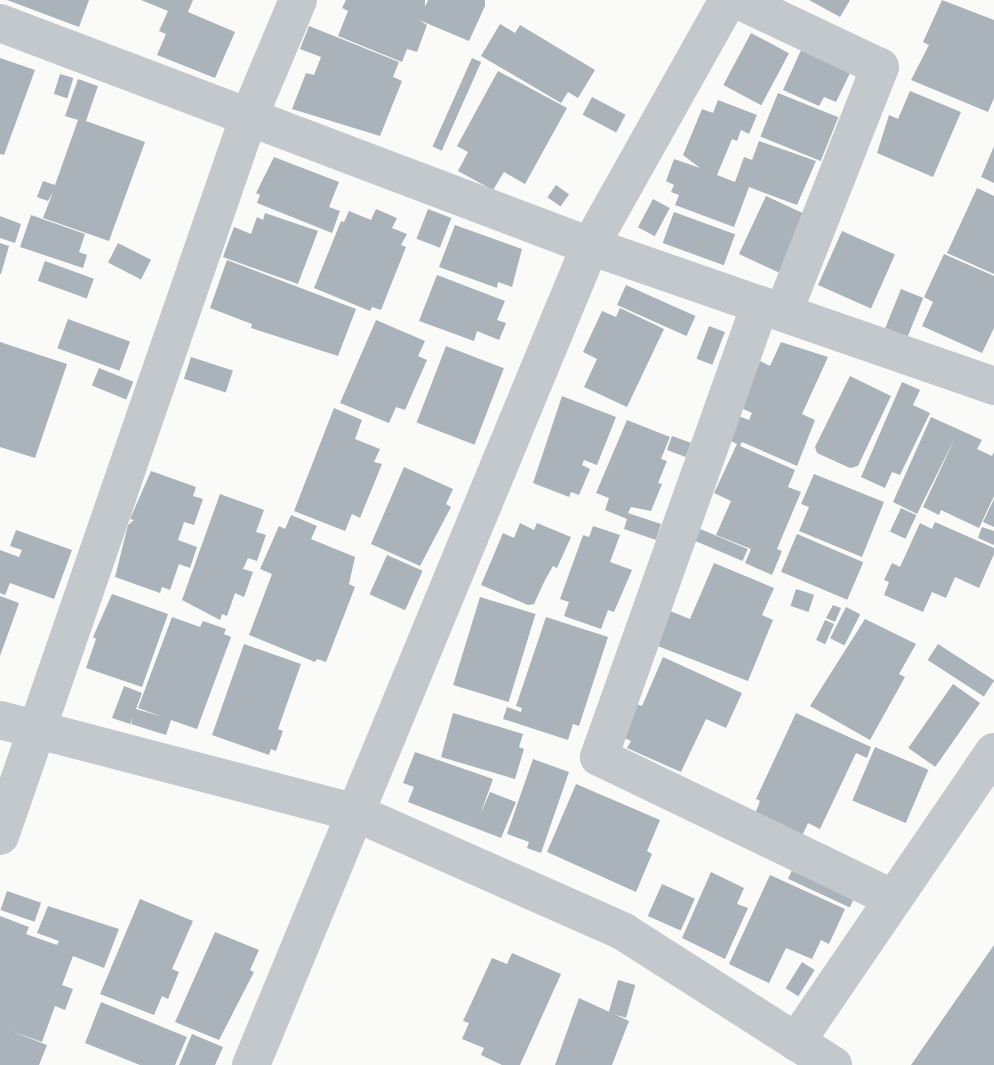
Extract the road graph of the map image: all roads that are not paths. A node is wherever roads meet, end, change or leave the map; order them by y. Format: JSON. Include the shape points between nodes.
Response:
{"nodes":[{"id":1,"x":298,"y":0,"type":"edge"},
{"id":2,"x":729,"y":0,"type":"edge"},
{"id":3,"x":738,"y":0,"type":"edge"},
{"id":4,"x":0,"y":23,"type":"edge"},
{"id":5,"x":248,"y":119,"type":"junction"},
{"id":6,"x":590,"y":246,"type":"junction"},
{"id":7,"x":772,"y":309,"type":"junction"},
{"id":8,"x":994,"y":386,"type":"edge"},
{"id":9,"x":0,"y":720,"type":"edge"},
{"id":10,"x":38,"y":730,"type":"junction"},
{"id":11,"x":994,"y":752,"type":"edge"},
{"id":12,"x":356,"y":813,"type":"junction"},
{"id":13,"x":0,"y":836,"type":"edge"},
{"id":14,"x":894,"y":899,"type":"junction"},
{"id":15,"x":796,"y":1042,"type":"junction"},
{"id":16,"x":251,"y":1065,"type":"edge"},
{"id":17,"x":833,"y":1065,"type":"edge"}],
"edges":[{"from":1,"to":5,"type":"street"},
{"from":2,"to":6,"type":"street"},
{"from":3,"to":7,"type":"street","via":[[880,67]]},
{"from":4,"to":5,"type":"street"},
{"from":5,"to":6,"type":"street"},
{"from":5,"to":10,"type":"street"},
{"from":6,"to":7,"type":"street"},
{"from":6,"to":12,"type":"street"},
{"from":7,"to":8,"type":"street"},
{"from":7,"to":14,"type":"street","via":[[599,757]]},
{"from":9,"to":10,"type":"street"},
{"from":10,"to":12,"type":"street"},
{"from":10,"to":13,"type":"street"},
{"from":11,"to":14,"type":"street"},
{"from":12,"to":15,"type":"street","via":[[624,932]]},
{"from":12,"to":16,"type":"street"},
{"from":14,"to":15,"type":"street"},
{"from":15,"to":17,"type":"street"}]}
